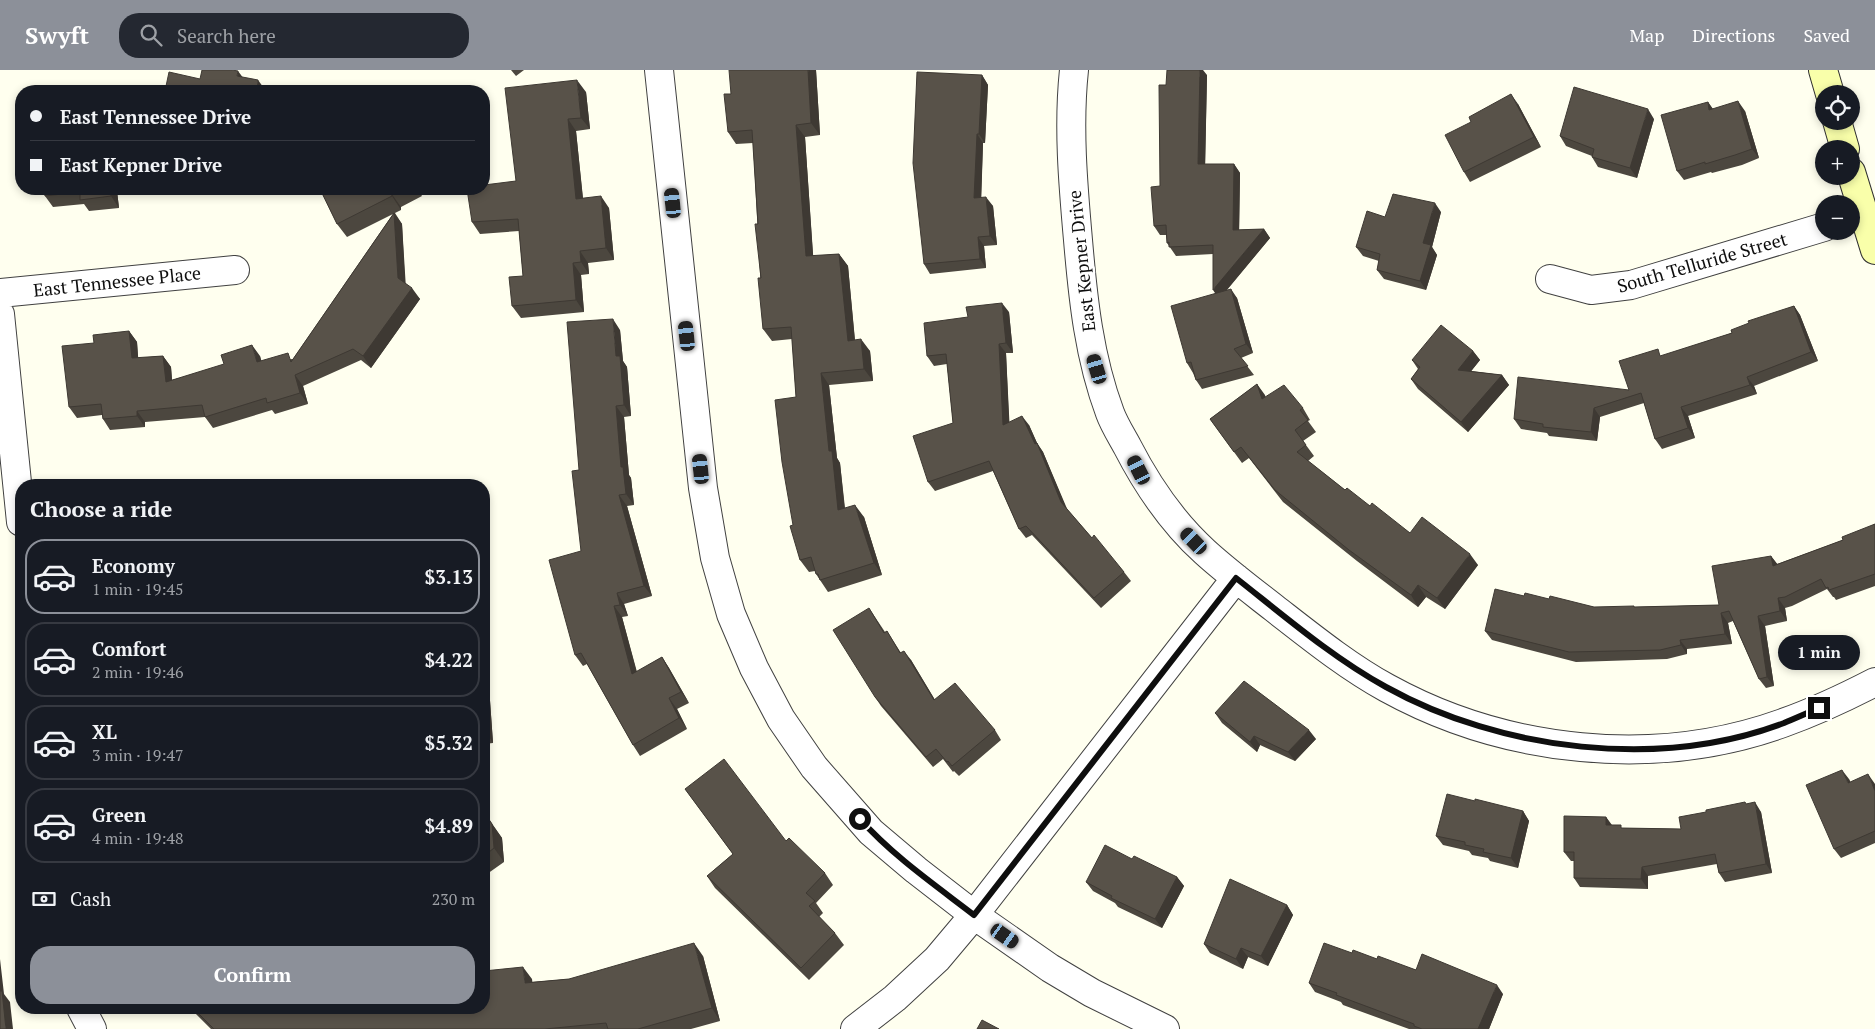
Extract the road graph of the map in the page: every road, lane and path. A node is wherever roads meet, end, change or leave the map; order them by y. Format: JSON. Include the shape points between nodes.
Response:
{"nodes":[{"id":1,"x":660,"y":70,"type":"edge"},
{"id":2,"x":1074,"y":70,"type":"edge"},
{"id":3,"x":1823,"y":70,"type":"edge"},
{"id":4,"x":1827,"y":85,"type":"edge"},
{"id":5,"x":1855,"y":185,"type":"edge"},
{"id":6,"x":1863,"y":215,"type":"edge"},
{"id":7,"x":1815,"y":230,"type":"edge"},
{"id":8,"x":1875,"y":250,"type":"edge"},
{"id":9,"x":235,"y":270,"type":"dead end"},
{"id":10,"x":1550,"y":278,"type":"dead end"},
{"id":11,"x":0,"y":293,"type":"edge"},
{"id":12,"x":0,"y":314,"type":"edge"},
{"id":13,"x":17,"y":479,"type":"edge"},
{"id":14,"x":1236,"y":578,"type":"junction"},
{"id":15,"x":1875,"y":682,"type":"edge"},
{"id":16,"x":974,"y":915,"type":"junction"},
{"id":17,"x":84,"y":1014,"type":"edge"},
{"id":18,"x":92,"y":1029,"type":"edge"},
{"id":19,"x":855,"y":1029,"type":"edge"},
{"id":20,"x":1165,"y":1029,"type":"edge"}],
"edges":[{"from":1,"to":16,"type":"street","via":[[703,488],[731,614],[776,710],[814,767],[872,832]]},
{"from":2,"to":14,"type":"street","name":"East Kepner Drive","via":[[1073,192],[1083,303],[1092,354],[1110,414],[1139,470],[1175,521]]},
{"from":3,"to":4,"type":"street"},
{"from":5,"to":6,"type":"street"},
{"from":6,"to":8,"type":"street"},
{"from":7,"to":10,"type":"street","name":"South Telluride Street","via":[[1631,285],[1591,290]]},
{"from":9,"to":11,"type":"street","name":"East Tennessee Place"},
{"from":12,"to":13,"type":"street"},
{"from":14,"to":15,"type":"street","name":"East Kepner Drive","via":[[1324,646],[1385,687],[1431,709],[1504,734],[1571,746],[1632,749],[1683,746],[1734,737],[1783,723]]},
{"from":14,"to":16,"type":"street"},
{"from":16,"to":19,"type":"street","via":[[937,959]]},
{"from":16,"to":20,"type":"street","via":[[1050,968]]},
{"from":17,"to":18,"type":"street"}]}
